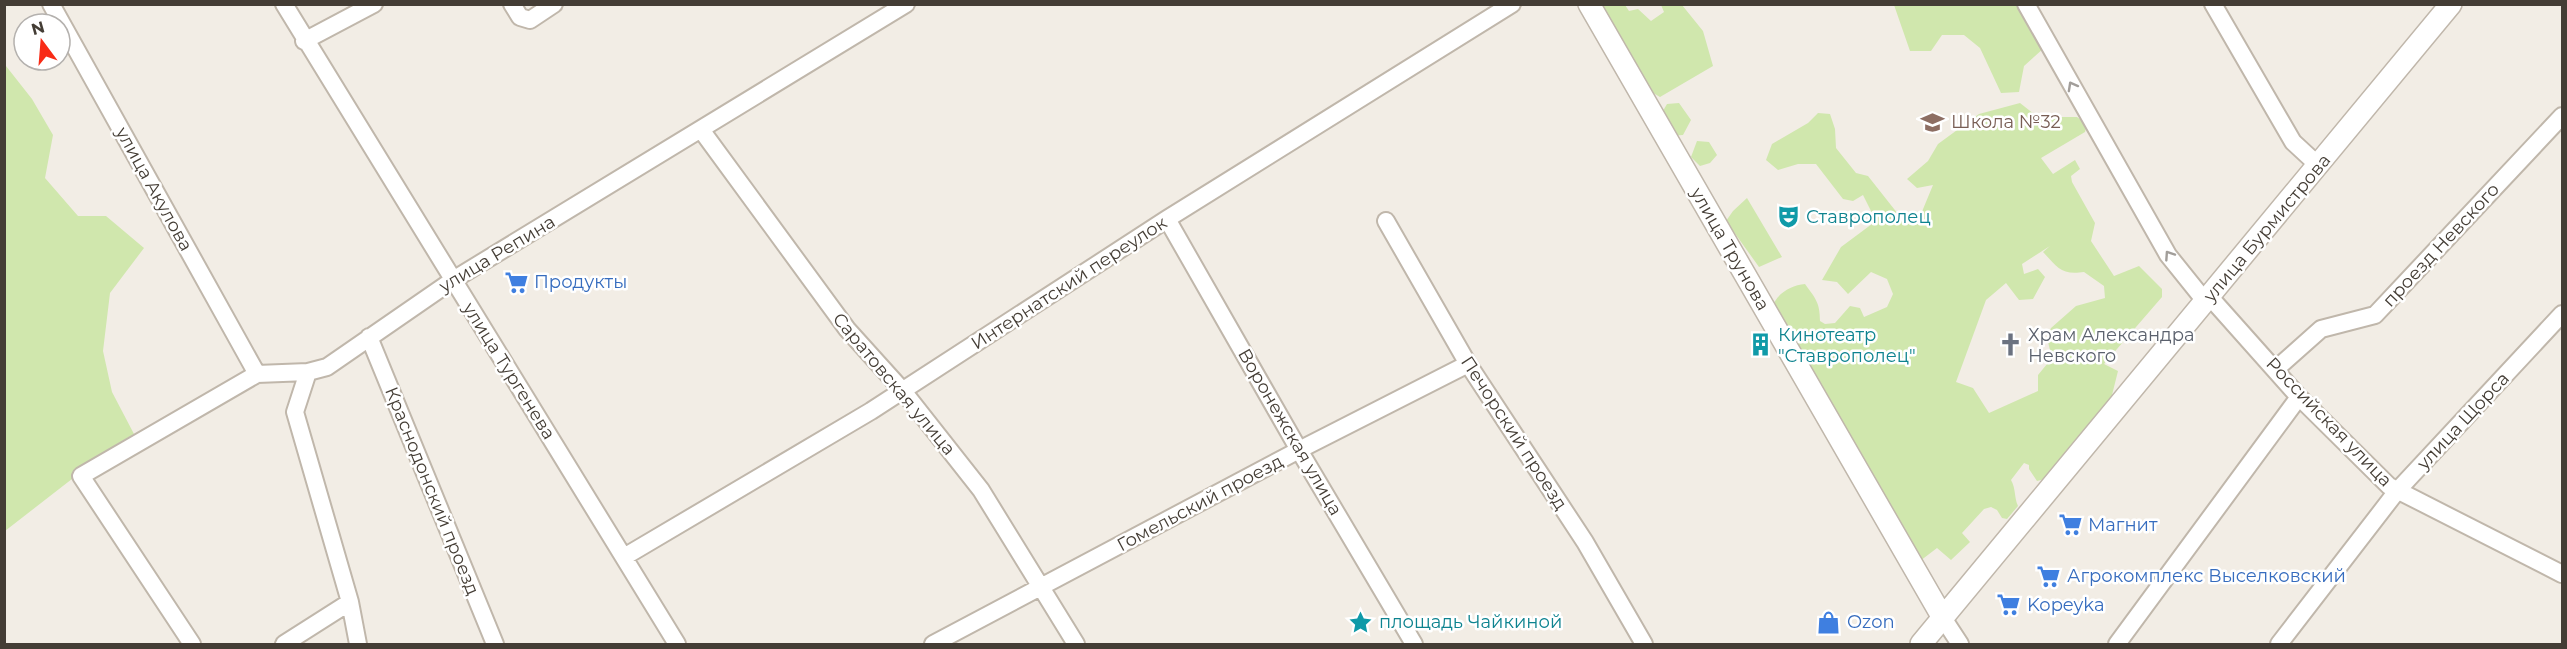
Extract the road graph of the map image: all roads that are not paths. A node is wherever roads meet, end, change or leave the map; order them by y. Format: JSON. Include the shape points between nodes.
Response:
{"nodes":[{"id":1,"x":51,"y":4,"type":"edge"},
{"id":2,"x":284,"y":4,"type":"edge"},
{"id":3,"x":374,"y":4,"type":"edge"},
{"id":4,"x":512,"y":4,"type":"edge"},
{"id":5,"x":554,"y":4,"type":"edge"},
{"id":6,"x":906,"y":4,"type":"edge"},
{"id":7,"x":1512,"y":4,"type":"edge"},
{"id":8,"x":1589,"y":4,"type":"edge"},
{"id":9,"x":2026,"y":4,"type":"edge"},
{"id":10,"x":2213,"y":4,"type":"edge"},
{"id":11,"x":2451,"y":4,"type":"edge"},
{"id":12,"x":304,"y":41,"type":"junction"},
{"id":13,"x":2562,"y":116,"type":"edge"},
{"id":14,"x":702,"y":131,"type":"junction"},
{"id":15,"x":2319,"y":166,"type":"junction"},
{"id":16,"x":1167,"y":219,"type":"junction"},
{"id":17,"x":1386,"y":221,"type":"dead end"},
{"id":18,"x":453,"y":280,"type":"junction"},
{"id":19,"x":2207,"y":299,"type":"junction"},
{"id":20,"x":2562,"y":314,"type":"edge"},
{"id":21,"x":369,"y":337,"type":"junction"},
{"id":22,"x":1468,"y":364,"type":"junction"},
{"id":23,"x":2276,"y":369,"type":"junction"},
{"id":24,"x":308,"y":372,"type":"junction"},
{"id":25,"x":257,"y":374,"type":"junction"},
{"id":26,"x":903,"y":391,"type":"junction"},
{"id":27,"x":2299,"y":397,"type":"junction"},
{"id":28,"x":1299,"y":450,"type":"junction"},
{"id":29,"x":2397,"y":491,"type":"junction"},
{"id":30,"x":624,"y":557,"type":"junction"},
{"id":31,"x":2562,"y":574,"type":"edge"},
{"id":32,"x":1042,"y":586,"type":"junction"},
{"id":33,"x":350,"y":602,"type":"junction"},
{"id":34,"x":1943,"y":618,"type":"junction"},
{"id":35,"x":192,"y":645,"type":"edge"},
{"id":36,"x":285,"y":645,"type":"edge"},
{"id":37,"x":358,"y":645,"type":"edge"},
{"id":38,"x":495,"y":645,"type":"edge"},
{"id":39,"x":677,"y":645,"type":"edge"},
{"id":40,"x":933,"y":645,"type":"edge"},
{"id":41,"x":1076,"y":645,"type":"edge"},
{"id":42,"x":1414,"y":645,"type":"edge"},
{"id":43,"x":1644,"y":645,"type":"edge"},
{"id":44,"x":1921,"y":645,"type":"edge"},
{"id":45,"x":1960,"y":645,"type":"edge"},
{"id":46,"x":2117,"y":645,"type":"edge"},
{"id":47,"x":2279,"y":645,"type":"edge"}],
"edges":[{"from":1,"to":25,"type":"street","name":"улица Акулова"},
{"from":2,"to":12,"type":"street","name":"улица Тургенева"},
{"from":3,"to":12,"type":"street"},
{"from":4,"to":5,"type":"street","via":[[520,17],[530,20]]},
{"from":6,"to":14,"type":"street","name":"улица Репина"},
{"from":7,"to":16,"type":"street","name":"Интернатский переулок"},
{"from":8,"to":34,"type":"street","name":"улица Трунова"},
{"from":19,"to":9,"type":"street","name":"Российская улица","one_way":true,"via":[[2168,255]]},
{"from":10,"to":15,"type":"street","via":[[2293,142]]},
{"from":11,"to":15,"type":"street","name":"улица Бурмистрова"},
{"from":12,"to":18,"type":"street","name":"улица Тургенева"},
{"from":13,"to":23,"type":"street","name":"проезд Невского","via":[[2375,315],[2320,329]]},
{"from":14,"to":18,"type":"street","name":"улица Репина"},
{"from":14,"to":26,"type":"street","name":"Саратовская улица","via":[[846,329]]},
{"from":15,"to":19,"type":"street","name":"улица Бурмистрова"},
{"from":16,"to":26,"type":"street","name":"Интернатский переулок"},
{"from":16,"to":28,"type":"street","name":"Воронежская улица"},
{"from":17,"to":22,"type":"street","name":"Печорский проезд"},
{"from":18,"to":21,"type":"street","name":"улица Репина"},
{"from":18,"to":30,"type":"street","name":"улица Тургенева"},
{"from":19,"to":23,"type":"street","name":"Российская улица"},
{"from":19,"to":34,"type":"street","name":"улица Бурмистрова"},
{"from":20,"to":29,"type":"street","name":"улица Щорса"},
{"from":21,"to":24,"type":"street","name":"улица Репина","via":[[327,366]]},
{"from":21,"to":38,"type":"street","name":"Краснодонский проезд"},
{"from":22,"to":28,"type":"street","name":"Гомельский проезд"},
{"from":22,"to":43,"type":"street","name":"Печорский проезд","via":[[1585,542]]},
{"from":23,"to":27,"type":"street","name":"Российская улица"},
{"from":24,"to":25,"type":"street","name":"улица Репина"},
{"from":24,"to":33,"type":"street","via":[[296,412]]},
{"from":25,"to":35,"type":"street","name":"улица Репина","via":[[81,476]]},
{"from":26,"to":30,"type":"street","name":"Интернатский переулок"},
{"from":26,"to":32,"type":"street","name":"Саратовская улица","via":[[981,490]]},
{"from":27,"to":29,"type":"street","name":"Российская улица"},
{"from":27,"to":46,"type":"street"},
{"from":28,"to":32,"type":"street","name":"Гомельский проезд"},
{"from":28,"to":42,"type":"street","name":"Воронежская улица"},
{"from":29,"to":31,"type":"street","name":"Российская улица"},
{"from":29,"to":47,"type":"street","name":"улица Щорса"},
{"from":30,"to":39,"type":"street","name":"улица Тургенева"},
{"from":32,"to":40,"type":"street","name":"Гомельский проезд"},
{"from":32,"to":41,"type":"street","name":"Саратовская улица"},
{"from":33,"to":36,"type":"street"},
{"from":33,"to":37,"type":"street"},
{"from":34,"to":44,"type":"street","name":"улица Бурмистрова"},
{"from":34,"to":45,"type":"street"}]}
